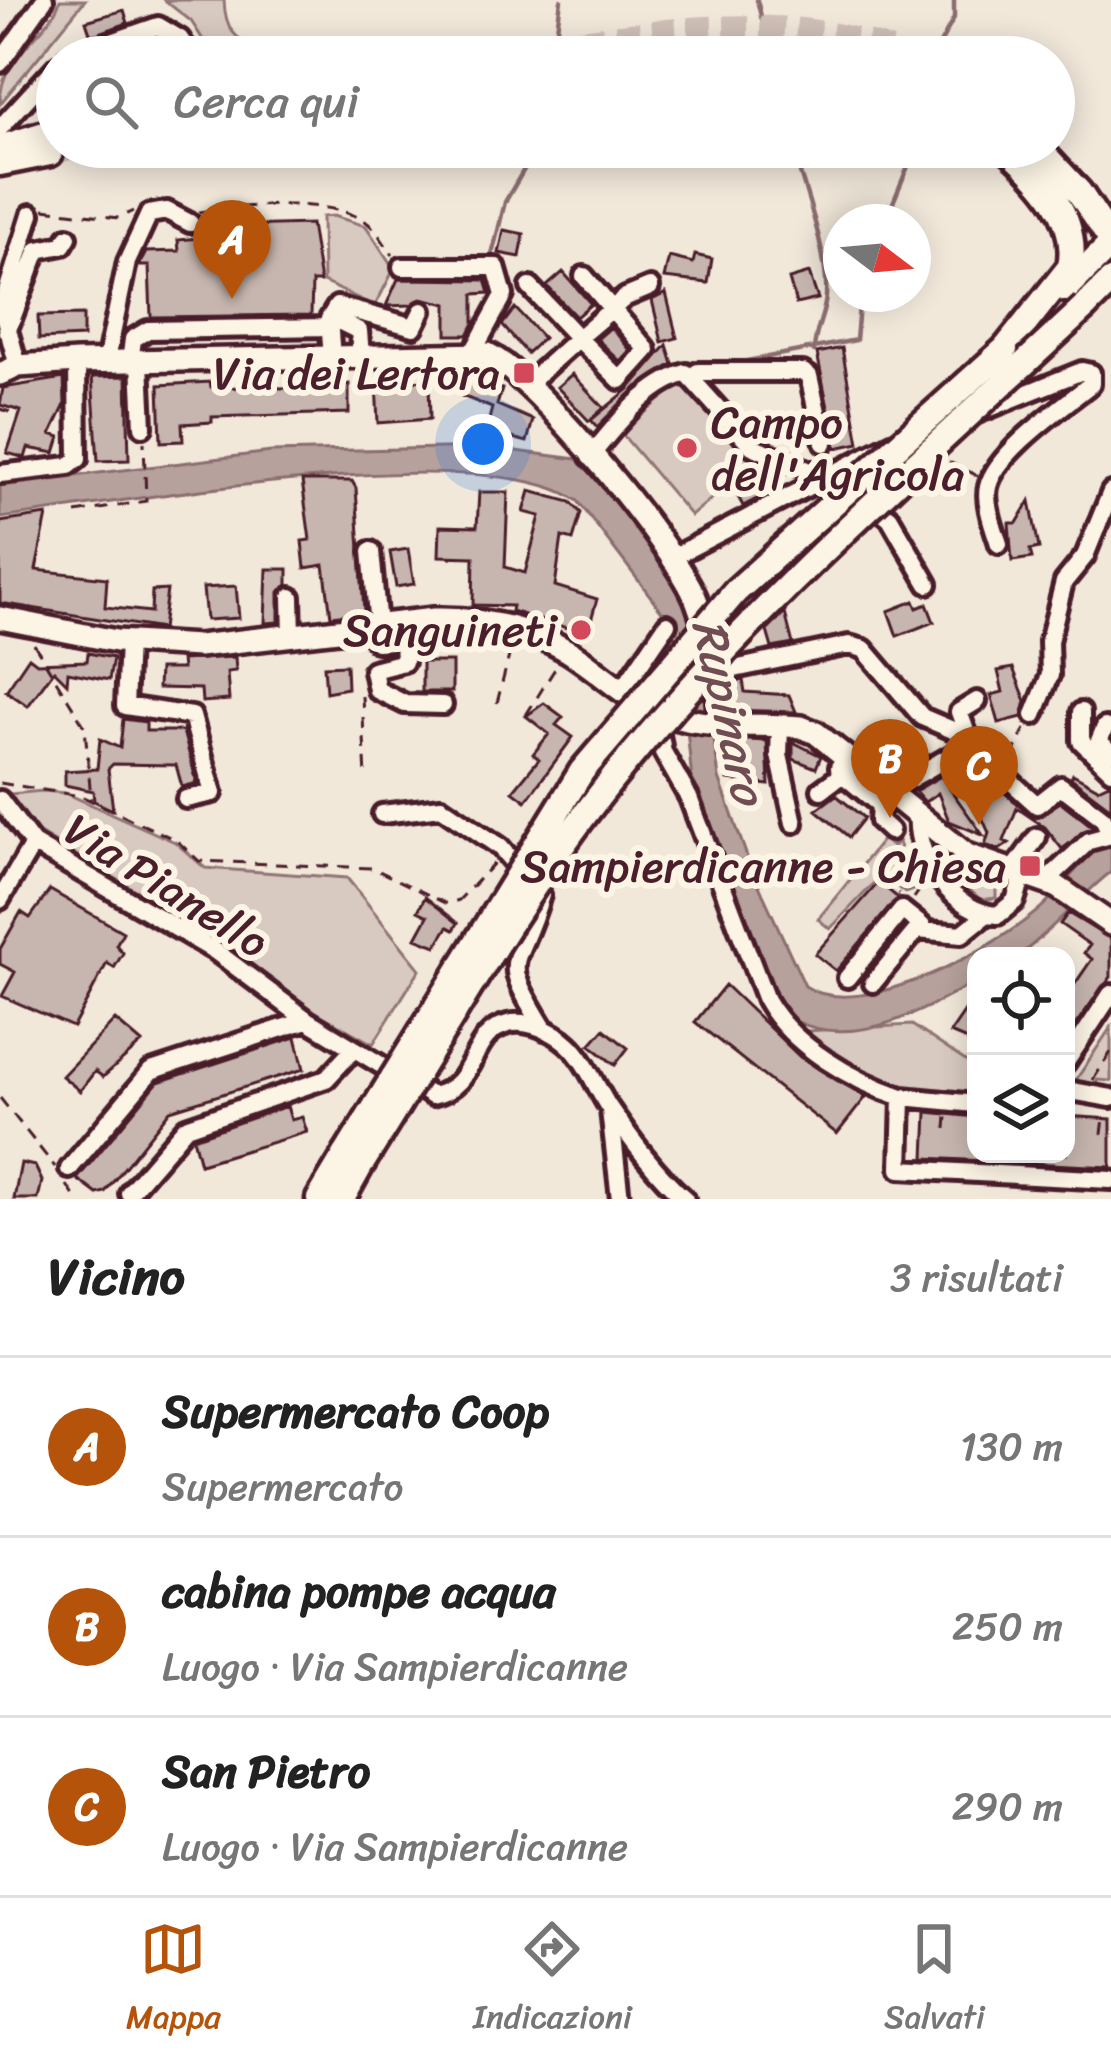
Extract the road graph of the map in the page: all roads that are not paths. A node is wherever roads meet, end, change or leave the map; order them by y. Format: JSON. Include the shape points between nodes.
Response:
{"nodes":[{"id":1,"x":44,"y":0,"type":"edge"},
{"id":2,"x":129,"y":36,"type":"edge"},
{"id":3,"x":175,"y":36,"type":"edge"},
{"id":4,"x":0,"y":63,"type":"edge"},
{"id":5,"x":36,"y":89,"type":"edge"},
{"id":6,"x":0,"y":128,"type":"edge"},
{"id":7,"x":36,"y":143,"type":"edge"},
{"id":8,"x":0,"y":148,"type":"edge"},
{"id":9,"x":36,"y":148,"type":"edge"},
{"id":10,"x":0,"y":163,"type":"edge"},
{"id":11,"x":1025,"y":168,"type":"edge"},
{"id":12,"x":1057,"y":168,"type":"edge"},
{"id":13,"x":31,"y":214,"type":"road end"},
{"id":14,"x":193,"y":218,"type":"road end"},
{"id":15,"x":68,"y":237,"type":"dead end"},
{"id":16,"x":1107,"y":247,"type":"edge"},
{"id":17,"x":402,"y":266,"type":"road end"},
{"id":18,"x":1072,"y":274,"type":"junction"},
{"id":19,"x":584,"y":276,"type":"dead end"},
{"id":20,"x":1111,"y":280,"type":"edge"},
{"id":21,"x":530,"y":287,"type":"dead end"},
{"id":22,"x":650,"y":287,"type":"dead end"},
{"id":23,"x":1111,"y":290,"type":"edge"},
{"id":24,"x":611,"y":308,"type":"junction"},
{"id":25,"x":1085,"y":308,"type":"junction"},
{"id":26,"x":422,"y":311,"type":"dead end"},
{"id":27,"x":334,"y":324,"type":"junction"},
{"id":28,"x":7,"y":332,"type":"junction"},
{"id":29,"x":578,"y":338,"type":"junction"},
{"id":30,"x":464,"y":351,"type":"junction"},
{"id":31,"x":361,"y":356,"type":"junction"},
{"id":32,"x":332,"y":358,"type":"junction"},
{"id":33,"x":77,"y":362,"type":"junction"},
{"id":34,"x":106,"y":363,"type":"junction"},
{"id":35,"x":135,"y":363,"type":"junction"},
{"id":36,"x":9,"y":370,"type":"edge"},
{"id":37,"x":692,"y":377,"type":"junction"},
{"id":38,"x":526,"y":385,"type":"junction"},
{"id":39,"x":143,"y":427,"type":"road end"},
{"id":40,"x":824,"y":443,"type":"dead end"},
{"id":41,"x":590,"y":457,"type":"junction"},
{"id":42,"x":0,"y":474,"type":"edge"},
{"id":43,"x":820,"y":477,"type":"junction"},
{"id":44,"x":1111,"y":492,"type":"edge"},
{"id":45,"x":999,"y":544,"type":"dead end"},
{"id":46,"x":370,"y":551,"type":"dead end"},
{"id":47,"x":671,"y":559,"type":"junction"},
{"id":48,"x":928,"y":584,"type":"dead end"},
{"id":49,"x":291,"y":597,"type":"dead end"},
{"id":50,"x":9,"y":620,"type":"edge"},
{"id":51,"x":667,"y":624,"type":"dead end"},
{"id":52,"x":372,"y":626,"type":"junction"},
{"id":53,"x":292,"y":636,"type":"junction"},
{"id":54,"x":128,"y":642,"type":"junction"},
{"id":55,"x":716,"y":673,"type":"junction"},
{"id":56,"x":622,"y":690,"type":"junction"},
{"id":57,"x":977,"y":701,"type":"dead end"},
{"id":58,"x":443,"y":705,"type":"dead end"},
{"id":59,"x":656,"y":711,"type":"junction"},
{"id":60,"x":1081,"y":712,"type":"dead end"},
{"id":61,"x":1034,"y":715,"type":"road end"},
{"id":62,"x":719,"y":721,"type":"junction"},
{"id":63,"x":780,"y":725,"type":"junction"},
{"id":64,"x":1105,"y":727,"type":"dead end"},
{"id":65,"x":971,"y":744,"type":"junction"},
{"id":66,"x":1111,"y":753,"type":"edge"},
{"id":67,"x":1111,"y":770,"type":"edge"},
{"id":68,"x":820,"y":790,"type":"dead end"},
{"id":69,"x":888,"y":792,"type":"junction"},
{"id":70,"x":186,"y":799,"type":"dead end"},
{"id":71,"x":0,"y":800,"type":"edge"},
{"id":72,"x":382,"y":814,"type":"dead end"},
{"id":73,"x":918,"y":816,"type":"junction"},
{"id":74,"x":794,"y":823,"type":"dead end"},
{"id":75,"x":890,"y":831,"type":"dead end"},
{"id":76,"x":1111,"y":835,"type":"edge"},
{"id":77,"x":1037,"y":837,"type":"dead end"},
{"id":78,"x":33,"y":844,"type":"junction"},
{"id":79,"x":1034,"y":879,"type":"junction"},
{"id":80,"x":0,"y":900,"type":"edge"},
{"id":81,"x":987,"y":914,"type":"junction"},
{"id":82,"x":1111,"y":924,"type":"edge"},
{"id":83,"x":922,"y":926,"type":"junction"},
{"id":84,"x":847,"y":978,"type":"dead end"},
{"id":85,"x":873,"y":983,"type":"dead end"},
{"id":86,"x":1111,"y":994,"type":"edge"},
{"id":87,"x":307,"y":1020,"type":"junction"},
{"id":88,"x":545,"y":1030,"type":"junction"},
{"id":89,"x":354,"y":1049,"type":"junction"},
{"id":90,"x":1069,"y":1055,"type":"edge"},
{"id":91,"x":1075,"y":1093,"type":"edge"},
{"id":92,"x":902,"y":1096,"type":"junction"},
{"id":93,"x":1111,"y":1098,"type":"edge"},
{"id":94,"x":967,"y":1103,"type":"edge"},
{"id":95,"x":610,"y":1109,"type":"junction"},
{"id":96,"x":354,"y":1159,"type":"junction"},
{"id":97,"x":64,"y":1174,"type":"road end"},
{"id":98,"x":1111,"y":1180,"type":"edge"},
{"id":99,"x":129,"y":1193,"type":"dead end"},
{"id":100,"x":320,"y":1199,"type":"edge"},
{"id":101,"x":342,"y":1199,"type":"edge"},
{"id":102,"x":620,"y":1199,"type":"edge"},
{"id":103,"x":686,"y":1199,"type":"edge"}],
"edges":[{"from":1,"to":4,"type":"street"},
{"from":2,"to":3,"type":"street","via":[[158,26]]},
{"from":5,"to":6,"type":"street"},
{"from":7,"to":8,"type":"highway"},
{"from":9,"to":10,"type":"highway"},
{"from":11,"to":18,"type":"highway","via":[[1057,202],[1072,238]]},
{"from":12,"to":16,"type":"highway"},
{"from":13,"to":28,"type":"street","via":[[2,308]]},
{"from":14,"to":34,"type":"street","via":[[149,214],[121,284]]},
{"from":15,"to":28,"type":"street","via":[[38,250]]},
{"from":16,"to":18,"type":"highway"},
{"from":17,"to":30,"type":"street","via":[[496,267],[504,295]]},
{"from":18,"to":96,"type":"highway","bridge":true,"via":[[1005,349],[736,591],[582,771]]},
{"from":19,"to":24,"type":"street"},
{"from":20,"to":25,"type":"highway"},
{"from":21,"to":29,"type":"street"},
{"from":22,"to":24,"type":"street"},
{"from":23,"to":25,"type":"highway"},
{"from":24,"to":29,"type":"street"},
{"from":24,"to":29,"type":"street","via":[[646,350],[620,380]]},
{"from":25,"to":96,"type":"highway","bridge":true,"via":[[763,610],[611,781]]},
{"from":26,"to":27,"type":"street","via":[[414,327],[337,306]]},
{"from":27,"to":31,"type":"street","via":[[359,331]]},
{"from":27,"to":32,"type":"street"},
{"from":27,"to":35,"type":"street","via":[[148,330],[133,339]]},
{"from":28,"to":36,"type":"street"},
{"from":29,"to":38,"type":"street"},
{"from":30,"to":31,"type":"main road"},
{"from":30,"to":38,"type":"main road","via":[[502,361]]},
{"from":31,"to":32,"type":"main road"},
{"from":32,"to":35,"type":"main road"},
{"from":33,"to":34,"type":"main road"},
{"from":33,"to":36,"type":"main road"},
{"from":33,"to":42,"type":"street","via":[[78,459]]},
{"from":34,"to":35,"type":"main road"},
{"from":35,"to":39,"type":"street"},
{"from":37,"to":40,"type":"street","via":[[803,372]]},
{"from":37,"to":41,"type":"street","via":[[671,378],[634,407]]},
{"from":37,"to":43,"type":"street","via":[[752,446]]},
{"from":38,"to":41,"type":"main road"},
{"from":41,"to":47,"type":"main road"},
{"from":43,"to":45,"type":"street","via":[[871,450],[1091,374],[1091,383],[989,481]]},
{"from":43,"to":47,"type":"street"},
{"from":43,"to":48,"type":"street","via":[[859,492],[890,518]]},
{"from":44,"to":61,"type":"street","via":[[1085,556],[1064,582],[1048,641],[1050,675]]},
{"from":46,"to":52,"type":"street"},
{"from":47,"to":55,"type":"main road","via":[[697,599]]},
{"from":49,"to":53,"type":"street"},
{"from":50,"to":54,"type":"main road"},
{"from":51,"to":56,"type":"street"},
{"from":52,"to":53,"type":"main road"},
{"from":52,"to":56,"type":"main road","via":[[468,618],[516,628]]},
{"from":52,"to":58,"type":"street","via":[[377,642],[403,640],[404,662],[373,670],[377,690],[405,704]]},
{"from":53,"to":54,"type":"main road","via":[[198,646]]},
{"from":54,"to":70,"type":"street","via":[[125,706],[192,716],[213,793]]},
{"from":55,"to":62,"type":"main road"},
{"from":55,"to":65,"type":"street","via":[[849,645],[864,649],[922,717]]},
{"from":56,"to":59,"type":"main road"},
{"from":57,"to":65,"type":"street","via":[[959,712]]},
{"from":59,"to":62,"type":"main road"},
{"from":59,"to":92,"type":"street","via":[[663,752],[689,798],[776,1019],[862,1084]]},
{"from":60,"to":67,"type":"street","via":[[1081,741]]},
{"from":62,"to":63,"type":"main road"},
{"from":63,"to":69,"type":"main road","via":[[816,733]]},
{"from":63,"to":74,"type":"street"},
{"from":64,"to":66,"type":"street","via":[[1099,741]]},
{"from":65,"to":69,"type":"street"},
{"from":65,"to":76,"type":"street","via":[[1037,805],[1061,785],[1103,818]]},
{"from":68,"to":75,"type":"street","via":[[840,769],[880,805],[879,821]]},
{"from":69,"to":73,"type":"main road"},
{"from":71,"to":78,"type":"street","name":"Via Pianello"},
{"from":72,"to":88,"type":"street","via":[[441,806],[541,895],[513,964],[514,983]]},
{"from":73,"to":79,"type":"main road","via":[[967,855]]},
{"from":73,"to":81,"type":"street","via":[[924,858],[944,884]]},
{"from":76,"to":79,"type":"street"},
{"from":77,"to":79,"type":"street"},
{"from":78,"to":80,"type":"street"},
{"from":78,"to":87,"type":"street","name":"Via Pianello","via":[[215,951]]},
{"from":79,"to":81,"type":"street","via":[[998,915]]},
{"from":79,"to":82,"type":"main road"},
{"from":81,"to":83,"type":"street","via":[[952,936]]},
{"from":83,"to":84,"type":"street","via":[[902,910]]},
{"from":83,"to":85,"type":"street"},
{"from":86,"to":90,"type":"street"},
{"from":87,"to":89,"type":"street","name":"Via Pianello"},
{"from":87,"to":97,"type":"street","via":[[151,1072]]},
{"from":88,"to":89,"type":"street","name":"Via Pianello","via":[[501,1026],[461,1084],[432,1096]]},
{"from":88,"to":95,"type":"street","via":[[569,1044]]},
{"from":89,"to":99,"type":"street","via":[[326,1079],[186,1127]]},
{"from":91,"to":93,"type":"street"},
{"from":92,"to":94,"type":"street"},
{"from":92,"to":98,"type":"street","via":[[901,1169]]},
{"from":95,"to":102,"type":"street"},
{"from":95,"to":103,"type":"street"},
{"from":96,"to":100,"type":"highway"},
{"from":96,"to":101,"type":"highway"}]}
